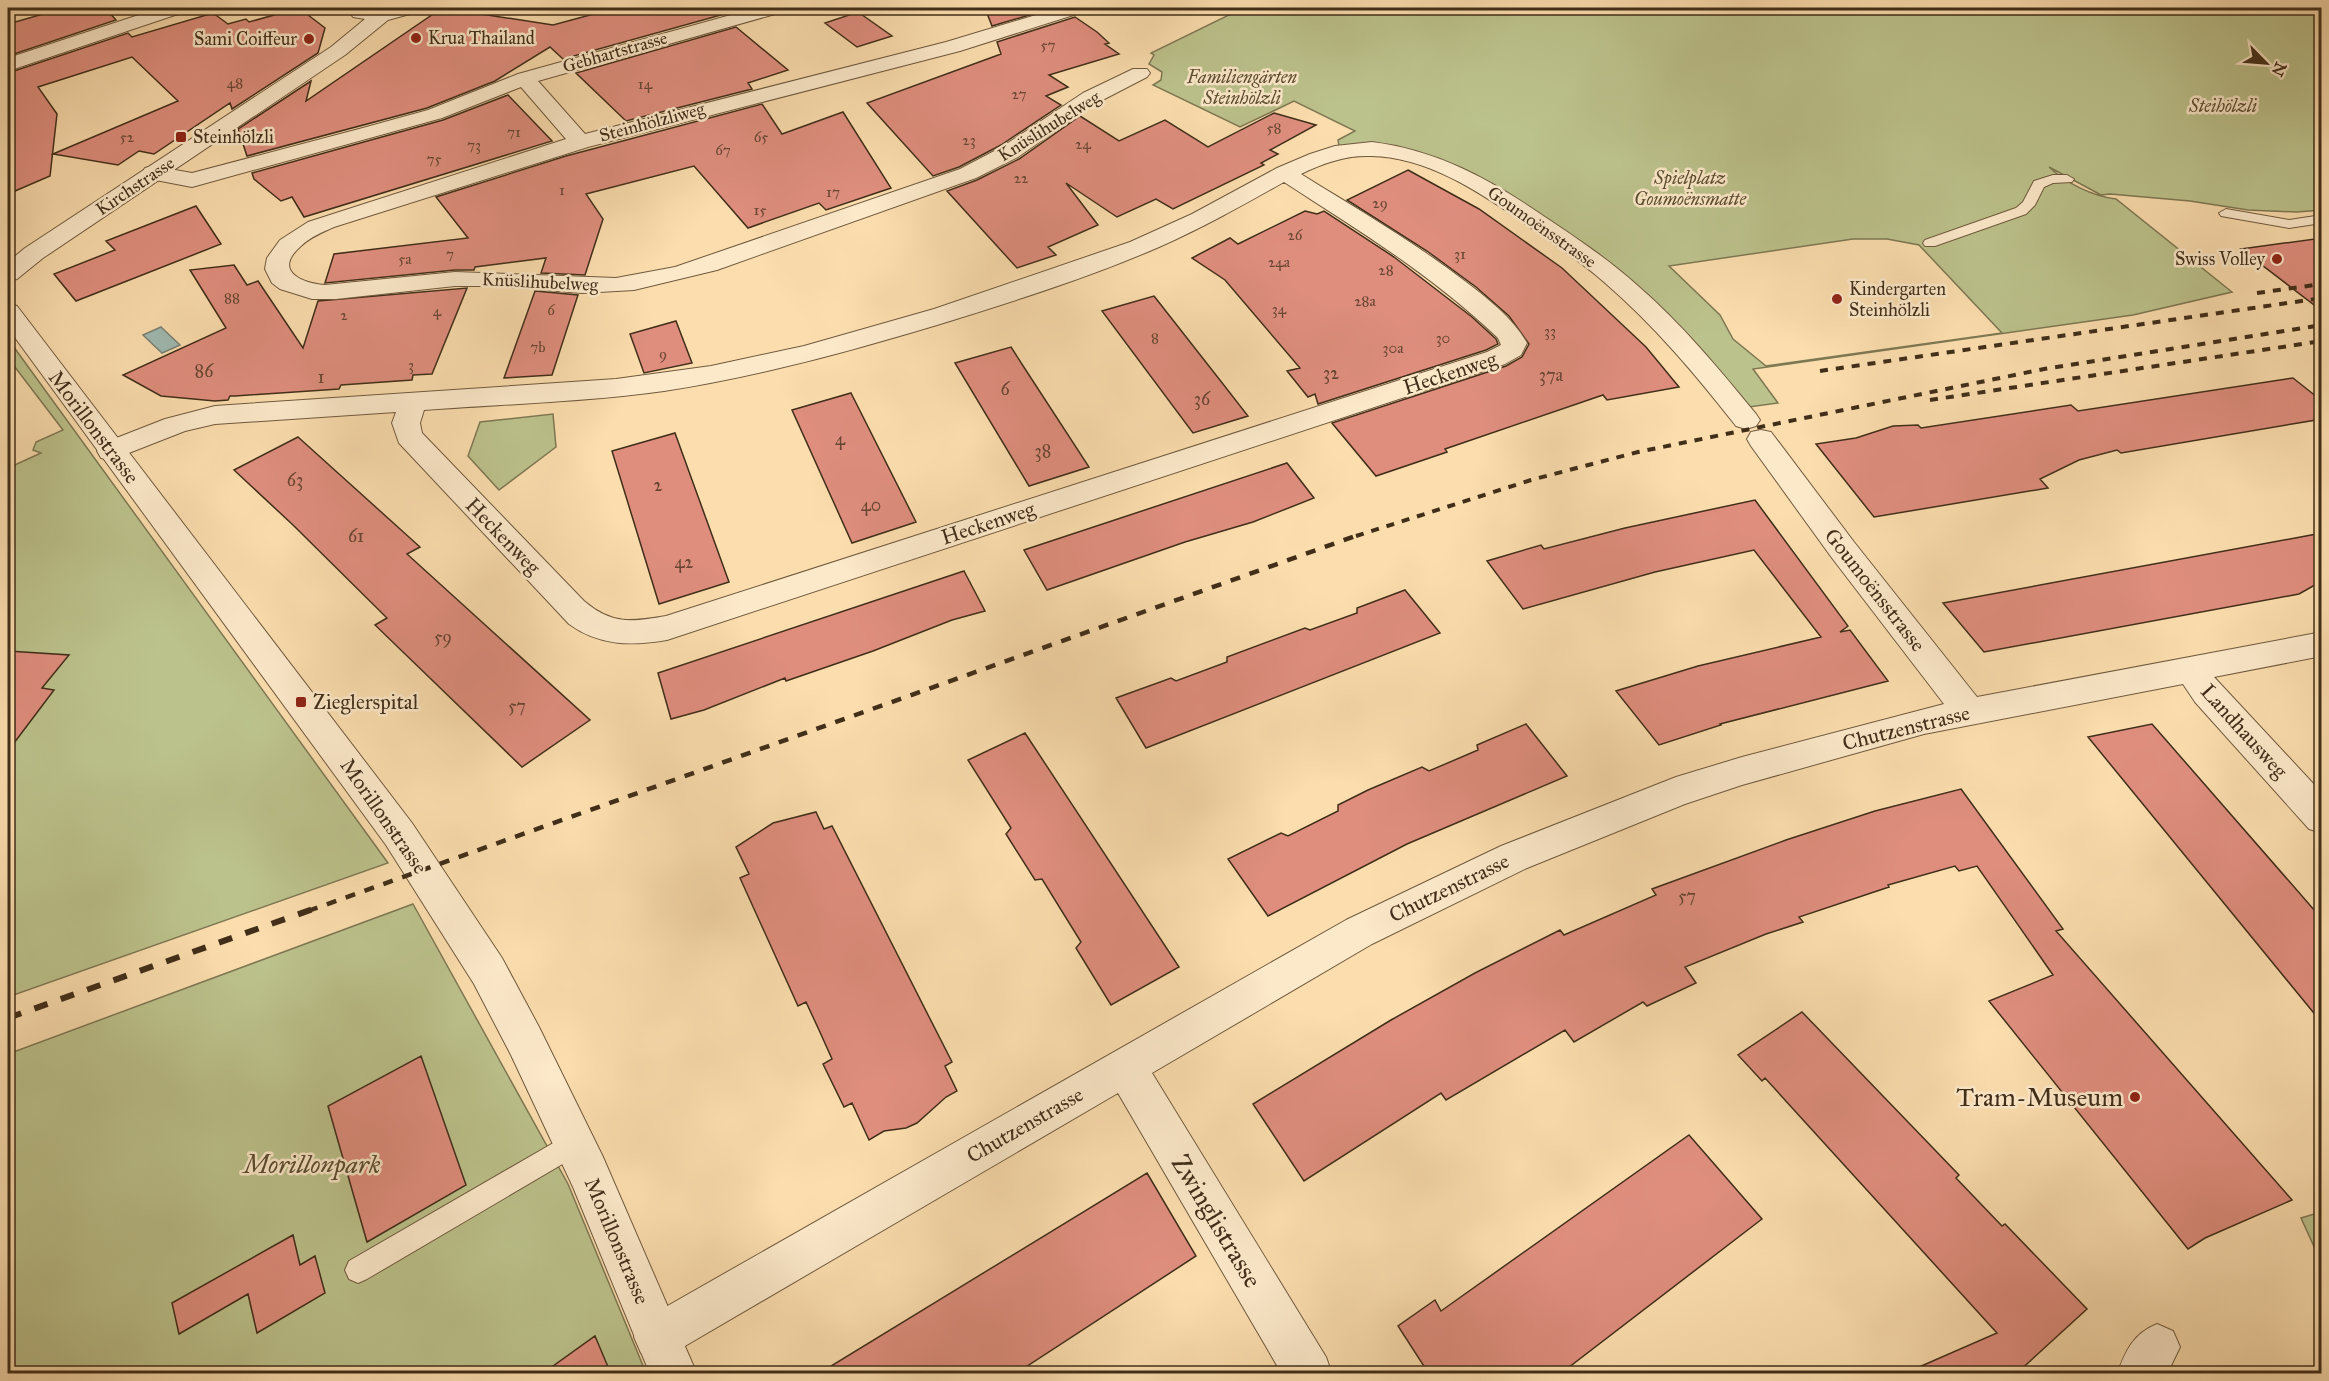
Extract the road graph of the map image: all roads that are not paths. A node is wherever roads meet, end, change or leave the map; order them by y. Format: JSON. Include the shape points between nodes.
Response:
{"nodes":[{"id":1,"x":177,"y":8,"type":"edge"},
{"id":2,"x":356,"y":8,"type":"edge"},
{"id":3,"x":410,"y":8,"type":"edge"},
{"id":4,"x":775,"y":8,"type":"edge"},
{"id":5,"x":1076,"y":8,"type":"edge"},
{"id":6,"x":381,"y":16,"type":"junction"},
{"id":7,"x":8,"y":65,"type":"edge"},
{"id":8,"x":1140,"y":73,"type":"dead end"},
{"id":9,"x":525,"y":78,"type":"junction"},
{"id":10,"x":580,"y":142,"type":"junction"},
{"id":11,"x":153,"y":173,"type":"junction"},
{"id":12,"x":1285,"y":173,"type":"junction"},
{"id":13,"x":2067,"y":179,"type":"dead end"},
{"id":14,"x":2226,"y":213,"type":"dead end"},
{"id":15,"x":2322,"y":219,"type":"edge"},
{"id":16,"x":1930,"y":243,"type":"dead end"},
{"id":17,"x":8,"y":274,"type":"edge"},
{"id":18,"x":8,"y":311,"type":"edge"},
{"id":19,"x":413,"y":402,"type":"junction"},
{"id":20,"x":111,"y":451,"type":"junction"},
{"id":21,"x":2322,"y":644,"type":"edge"},
{"id":22,"x":2191,"y":670,"type":"junction"},
{"id":23,"x":1969,"y":711,"type":"junction"},
{"id":24,"x":2322,"y":818,"type":"edge"},
{"id":25,"x":1126,"y":1068,"type":"junction"},
{"id":26,"x":574,"y":1143,"type":"junction"},
{"id":27,"x":358,"y":1270,"type":"dead end"},
{"id":28,"x":666,"y":1355,"type":"edge"},
{"id":29,"x":1309,"y":1374,"type":"edge"}],
"edges":[{"from":1,"to":7,"type":"street"},
{"from":2,"to":6,"type":"street","via":[[364,15]]},
{"from":3,"to":6,"type":"street","name":"Kirchstrasse"},
{"from":4,"to":9,"type":"street","name":"Gebhartstrasse"},
{"from":5,"to":10,"type":"street","name":"Steinhölzliweg","via":[[927,55],[696,109]]},
{"from":6,"to":11,"type":"street","name":"Kirchstrasse","via":[[338,51]]},
{"from":8,"to":10,"type":"street","name":"Knüslihubelweg","via":[[1075,106],[1014,151],[957,178],[663,278],[606,286],[453,279],[328,292],[298,289],[283,280],[279,272],[282,255],[289,245],[326,222]]},
{"from":9,"to":10,"type":"street","name":"Steinhölzliweg"},
{"from":9,"to":11,"type":"street","via":[[424,117],[192,180]]},
{"from":11,"to":17,"type":"street","name":"Kirchstrasse"},
{"from":12,"to":19,"type":"street","via":[[1123,253],[917,323],[780,361],[667,383]]},
{"from":12,"to":19,"type":"street","name":"Heckenweg","via":[[1401,245],[1446,278],[1509,334],[1514,343],[1512,349],[1496,358],[667,628],[639,633],[595,626],[499,533],[409,436],[406,423]]},
{"from":12,"to":23,"type":"street","name":"Goumoënsstrasse","via":[[1338,151],[1400,152],[1435,162],[1516,207],[1612,277],[1682,344],[1753,430]]},
{"from":13,"to":16,"type":"lane","via":[[2044,179],[2037,183],[2030,205],[2021,211]]},
{"from":14,"to":15,"type":"lane","via":[[2289,224]]},
{"from":18,"to":20,"type":"street","name":"Morillonstrasse"},
{"from":19,"to":20,"type":"street","via":[[197,418],[165,427]]},
{"from":20,"to":26,"type":"street","name":"Morillonstrasse","via":[[399,834],[488,971]]},
{"from":21,"to":22,"type":"street","name":"Chutzenstrasse"},
{"from":22,"to":23,"type":"street","name":"Chutzenstrasse"},
{"from":22,"to":24,"type":"street","name":"Landhausweg","via":[[2207,693]]},
{"from":23,"to":25,"type":"street","name":"Chutzenstrasse","via":[[1687,788],[1514,857],[1359,932]]},
{"from":25,"to":28,"type":"street","name":"Chutzenstrasse"},
{"from":25,"to":29,"type":"street","name":"Zwinglistrasse"},
{"from":26,"to":27,"type":"lane"},
{"from":26,"to":28,"type":"street","name":"Morillonstrasse"}]}
